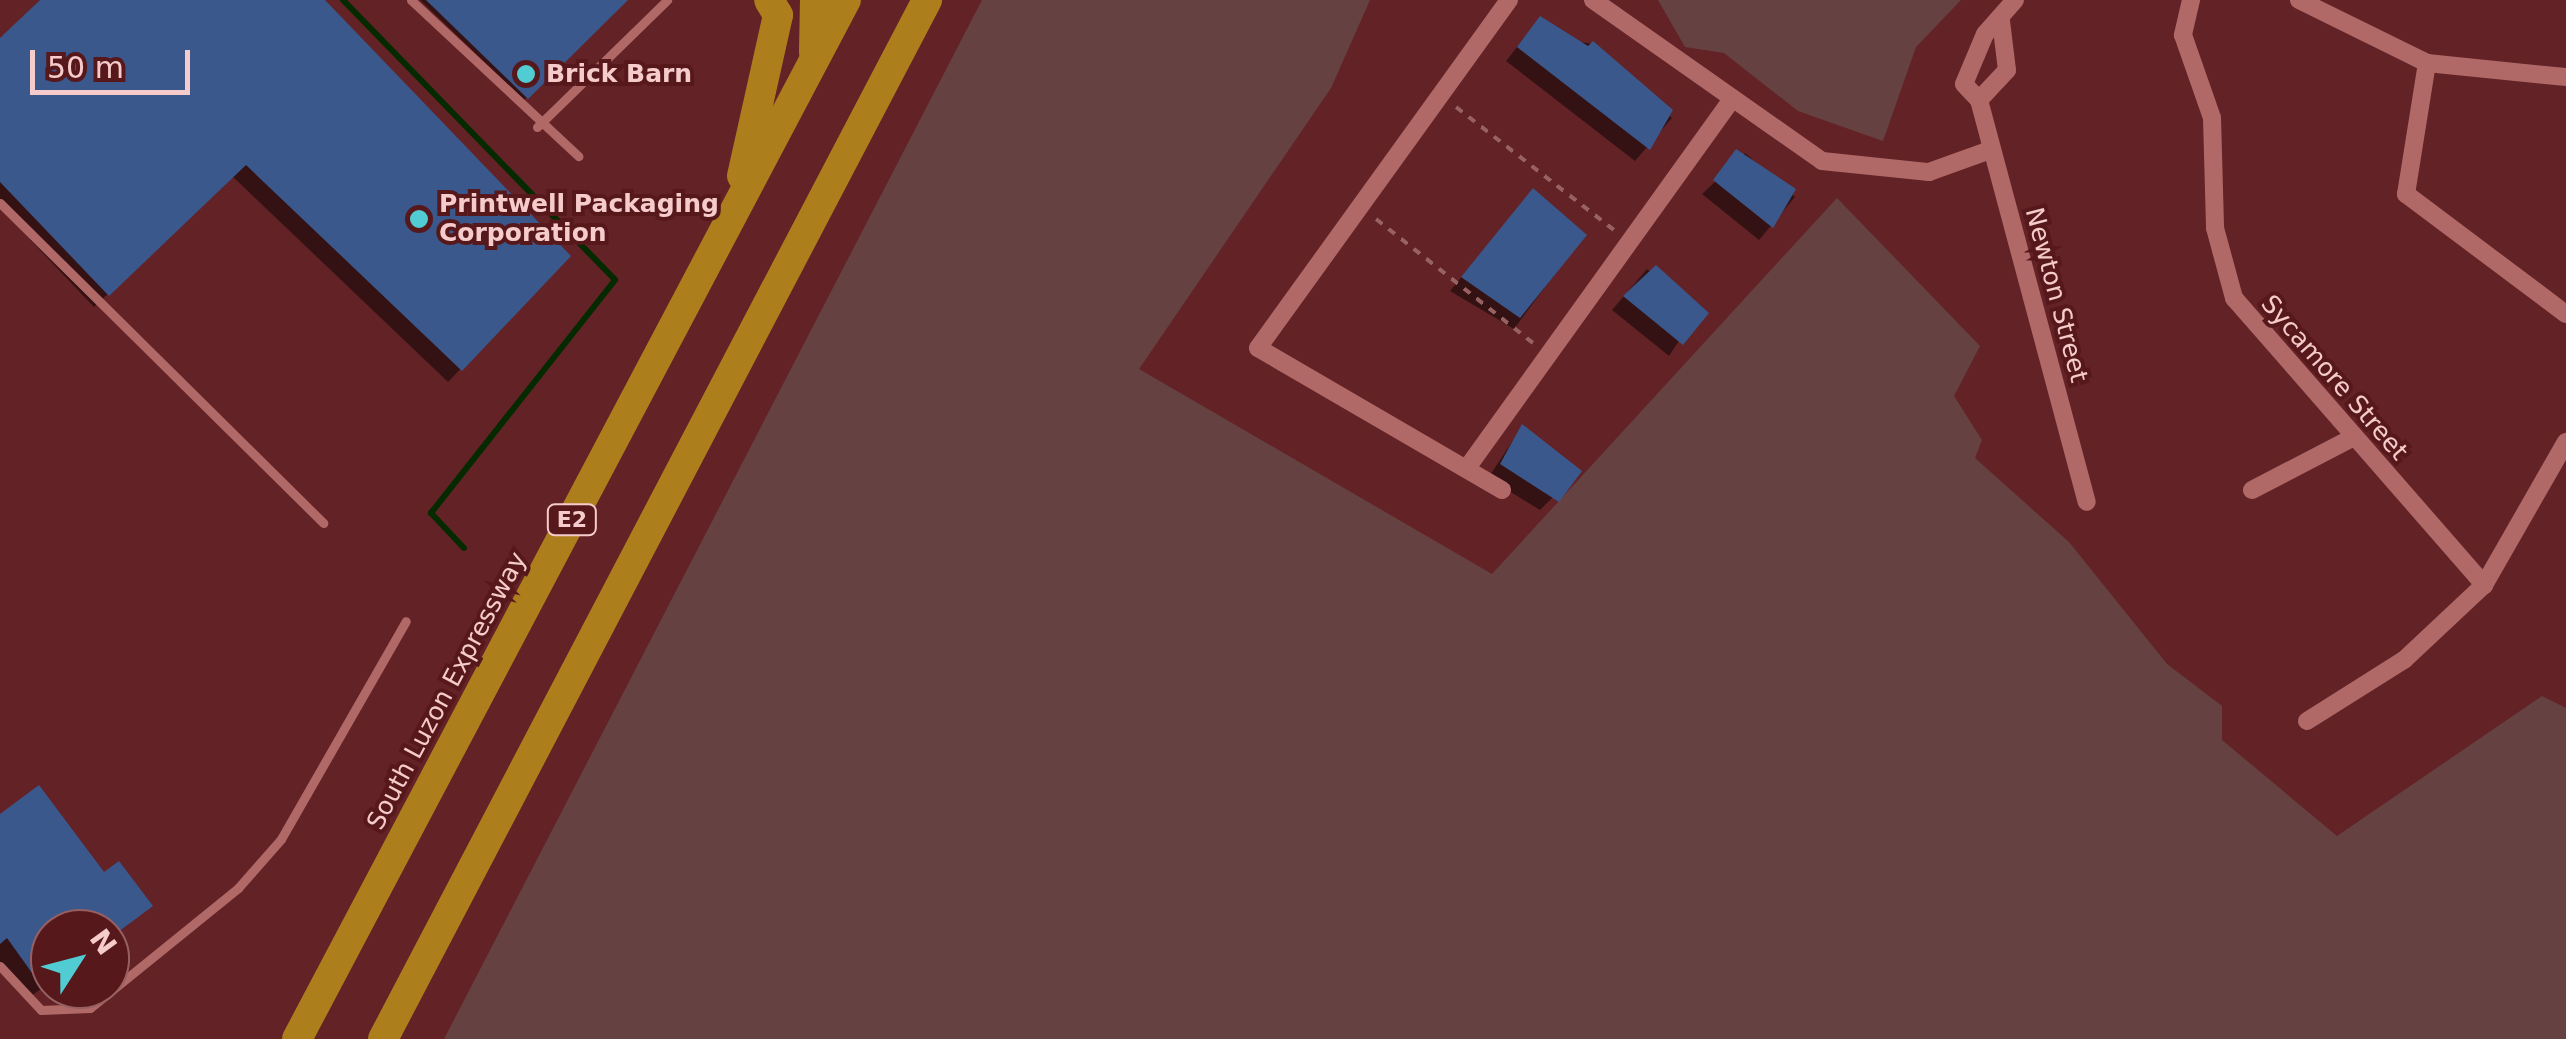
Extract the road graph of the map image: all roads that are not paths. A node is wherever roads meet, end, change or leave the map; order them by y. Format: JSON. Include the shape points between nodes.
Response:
{"nodes":[{"id":1,"x":411,"y":0,"type":"edge"},
{"id":2,"x":667,"y":0,"type":"edge"},
{"id":3,"x":768,"y":0,"type":"edge"},
{"id":4,"x":815,"y":0,"type":"edge"},
{"id":5,"x":846,"y":0,"type":"edge"},
{"id":6,"x":926,"y":0,"type":"edge"},
{"id":7,"x":1509,"y":0,"type":"edge"},
{"id":8,"x":1592,"y":0,"type":"edge"},
{"id":9,"x":2015,"y":0,"type":"edge"},
{"id":10,"x":2191,"y":0,"type":"edge"},
{"id":11,"x":2299,"y":0,"type":"edge"},
{"id":12,"x":2000,"y":21,"type":"junction"},
{"id":13,"x":814,"y":60,"type":"junction"},
{"id":14,"x":2427,"y":63,"type":"junction"},
{"id":15,"x":2566,"y":77,"type":"edge"},
{"id":16,"x":1732,"y":99,"type":"junction"},
{"id":17,"x":1979,"y":100,"type":"junction"},
{"id":18,"x":537,"y":127,"type":"junction"},
{"id":19,"x":1990,"y":150,"type":"junction"},
{"id":20,"x":578,"y":156,"type":"dead end"},
{"id":21,"x":0,"y":203,"type":"edge"},
{"id":22,"x":732,"y":219,"type":"junction"},
{"id":23,"x":2566,"y":314,"type":"edge"},
{"id":24,"x":2350,"y":439,"type":"junction"},
{"id":25,"x":2566,"y":442,"type":"edge"},
{"id":26,"x":1467,"y":468,"type":"junction"},
{"id":27,"x":1502,"y":490,"type":"dead end"},
{"id":28,"x":2252,"y":490,"type":"dead end"},
{"id":29,"x":2087,"y":502,"type":"dead end"},
{"id":30,"x":323,"y":523,"type":"dead end"},
{"id":31,"x":2484,"y":585,"type":"junction"},
{"id":32,"x":406,"y":621,"type":"dead end"},
{"id":33,"x":2307,"y":721,"type":"dead end"},
{"id":34,"x":0,"y":966,"type":"edge"},
{"id":35,"x":297,"y":1039,"type":"edge"},
{"id":36,"x":383,"y":1039,"type":"edge"}],
"edges":[{"from":1,"to":18,"type":"lane"},
{"from":2,"to":18,"type":"lane"},
{"from":3,"to":22,"type":"highway","via":[[778,15]]},
{"from":4,"to":13,"type":"highway"},
{"from":5,"to":13,"type":"highway","name":"South Luzon Expressway","number":"E2"},
{"from":6,"to":36,"type":"highway"},
{"from":7,"to":26,"type":"street","via":[[1258,348]]},
{"from":8,"to":16,"type":"street"},
{"from":9,"to":12,"type":"street","name":"Newton Street"},
{"from":10,"to":24,"type":"street","name":"Sycamore Street","via":[[2183,35],[2212,118],[2223,274],[2251,326]]},
{"from":11,"to":14,"type":"street"},
{"from":12,"to":17,"type":"street","via":[[2006,70]]},
{"from":12,"to":17,"type":"street","name":"Newton Street","via":[[1968,64],[1964,84]]},
{"from":13,"to":22,"type":"highway","name":"South Luzon Expressway","number":"E2"},
{"from":14,"to":15,"type":"street"},
{"from":14,"to":23,"type":"street","via":[[2406,194]]},
{"from":16,"to":19,"type":"street","via":[[1822,161],[1873,173],[1930,172]]},
{"from":16,"to":26,"type":"street"},
{"from":17,"to":19,"type":"street","name":"Newton Street"},
{"from":18,"to":20,"type":"lane"},
{"from":19,"to":29,"type":"street","name":"Newton Street"},
{"from":21,"to":30,"type":"lane"},
{"from":22,"to":35,"type":"highway","name":"South Luzon Expressway","number":"E2"},
{"from":24,"to":28,"type":"street"},
{"from":24,"to":31,"type":"street","name":"Sycamore Street"},
{"from":25,"to":31,"type":"street"},
{"from":26,"to":27,"type":"street"},
{"from":31,"to":33,"type":"street","via":[[2404,660]]},
{"from":32,"to":34,"type":"lane","via":[[282,839],[238,888],[90,1008],[42,1010]]}]}
